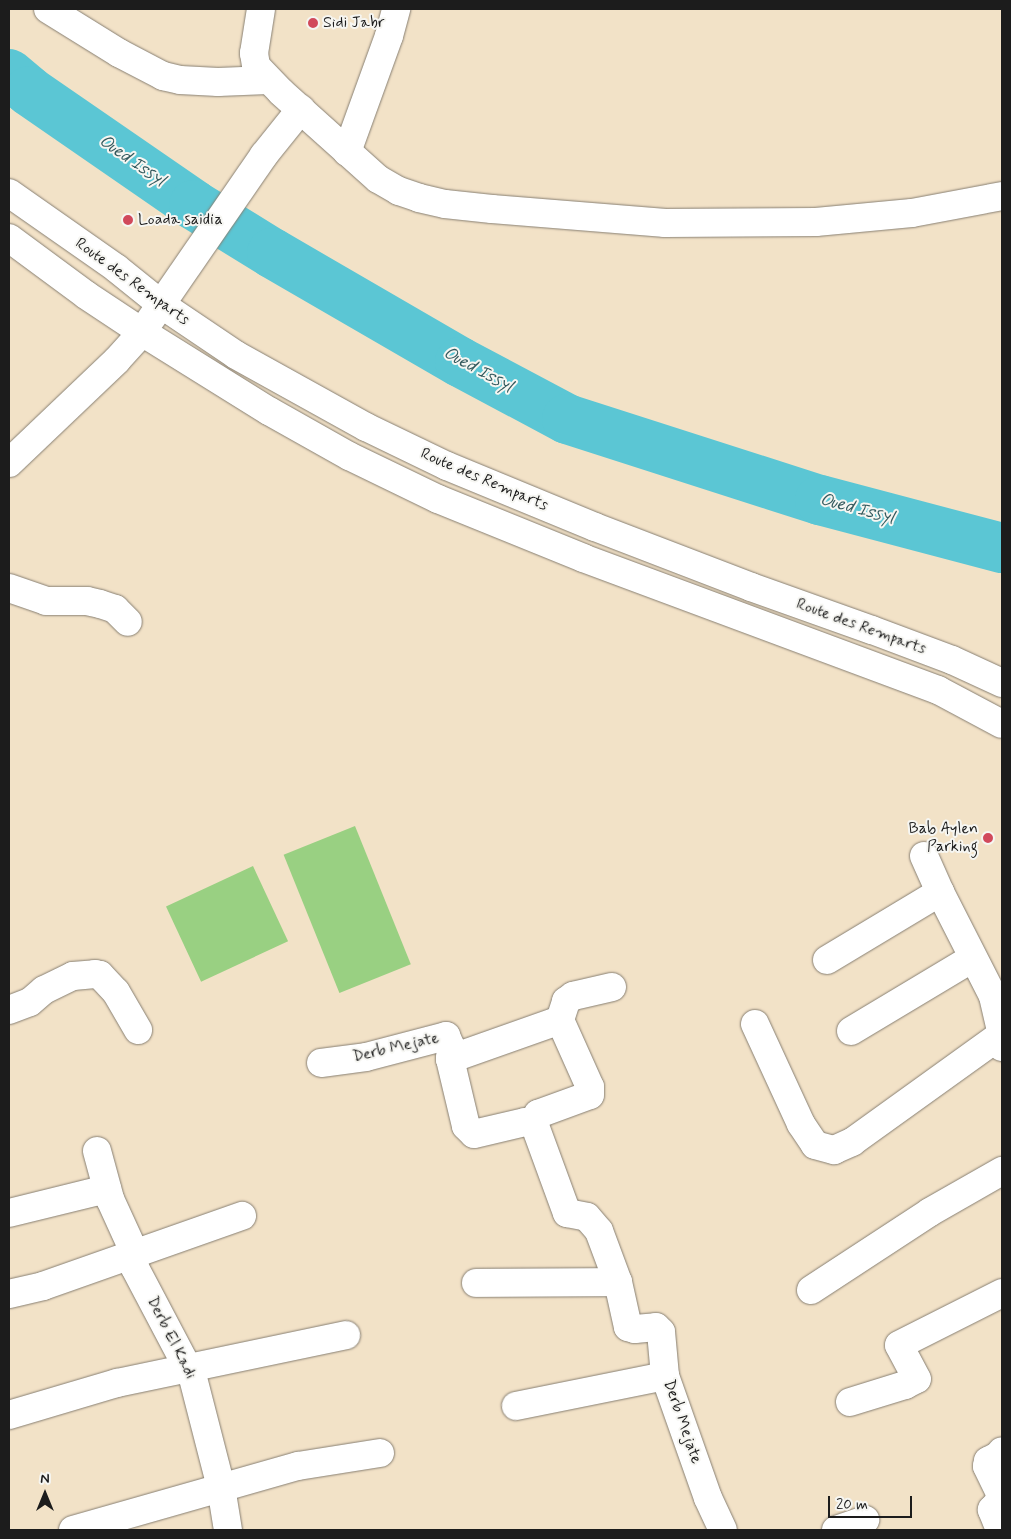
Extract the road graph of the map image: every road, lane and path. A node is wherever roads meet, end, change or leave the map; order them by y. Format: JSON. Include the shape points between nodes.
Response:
{"nodes":[{"id":1,"x":48,"y":9,"type":"edge"},
{"id":2,"x":261,"y":9,"type":"edge"},
{"id":3,"x":396,"y":9,"type":"edge"},
{"id":4,"x":268,"y":80,"type":"junction"},
{"id":5,"x":301,"y":109,"type":"junction"},
{"id":6,"x":347,"y":152,"type":"junction"},
{"id":7,"x":9,"y":193,"type":"edge"},
{"id":8,"x":1002,"y":196,"type":"edge"},
{"id":9,"x":9,"y":238,"type":"edge"},
{"id":10,"x":162,"y":305,"type":"junction"},
{"id":11,"x":142,"y":332,"type":"junction"},
{"id":12,"x":9,"y":463,"type":"edge"},
{"id":13,"x":9,"y":588,"type":"edge"},
{"id":14,"x":128,"y":622,"type":"dead end"},
{"id":15,"x":1002,"y":683,"type":"edge"},
{"id":16,"x":1002,"y":724,"type":"edge"},
{"id":17,"x":924,"y":856,"type":"dead end"},
{"id":18,"x":940,"y":892,"type":"junction"},
{"id":19,"x":973,"y":958,"type":"junction"},
{"id":20,"x":827,"y":960,"type":"dead end"},
{"id":21,"x":612,"y":987,"type":"dead end"},
{"id":22,"x":9,"y":1010,"type":"edge"},
{"id":23,"x":560,"y":1020,"type":"junction"},
{"id":24,"x":755,"y":1024,"type":"dead end"},
{"id":25,"x":138,"y":1030,"type":"dead end"},
{"id":26,"x":851,"y":1031,"type":"dead end"},
{"id":27,"x":1000,"y":1042,"type":"edge"},
{"id":28,"x":450,"y":1059,"type":"junction"},
{"id":29,"x":322,"y":1062,"type":"dead end"},
{"id":30,"x":534,"y":1123,"type":"junction"},
{"id":31,"x":97,"y":1151,"type":"dead end"},
{"id":32,"x":1002,"y":1171,"type":"edge"},
{"id":33,"x":107,"y":1189,"type":"junction"},
{"id":34,"x":9,"y":1214,"type":"edge"},
{"id":35,"x":242,"y":1216,"type":"dead end"},
{"id":36,"x":133,"y":1255,"type":"junction"},
{"id":37,"x":618,"y":1282,"type":"junction"},
{"id":38,"x":476,"y":1283,"type":"dead end"},
{"id":39,"x":811,"y":1290,"type":"dead end"},
{"id":40,"x":1002,"y":1293,"type":"edge"},
{"id":41,"x":9,"y":1294,"type":"edge"},
{"id":42,"x":346,"y":1335,"type":"dead end"},
{"id":43,"x":188,"y":1368,"type":"junction"},
{"id":44,"x":665,"y":1376,"type":"junction"},
{"id":45,"x":850,"y":1402,"type":"dead end"},
{"id":46,"x":516,"y":1406,"type":"dead end"},
{"id":47,"x":9,"y":1415,"type":"edge"},
{"id":48,"x":1002,"y":1451,"type":"edge"},
{"id":49,"x":380,"y":1454,"type":"dead end"},
{"id":50,"x":221,"y":1487,"type":"junction"},
{"id":51,"x":865,"y":1520,"type":"dead end"},
{"id":52,"x":72,"y":1530,"type":"edge"},
{"id":53,"x":228,"y":1530,"type":"edge"},
{"id":54,"x":724,"y":1530,"type":"edge"},
{"id":55,"x":836,"y":1530,"type":"edge"},
{"id":56,"x":1000,"y":1530,"type":"edge"}],
"edges":[{"from":1,"to":4,"type":"main road","via":[[163,76],[218,82]]},
{"from":2,"to":4,"type":"main road","via":[[254,54],[255,63]]},
{"from":3,"to":6,"type":"main road"},
{"from":4,"to":5,"type":"main road"},
{"from":5,"to":6,"type":"main road"},
{"from":5,"to":10,"type":"main road","via":[[264,155]]},
{"from":6,"to":8,"type":"main road","via":[[392,188],[445,204],[665,223],[816,222],[912,213]]},
{"from":7,"to":10,"type":"main road","name":"Route des Remparts","via":[[116,268]]},
{"from":9,"to":11,"type":"main road","name":"Route des Remparts"},
{"from":10,"to":11,"type":"main road"},
{"from":10,"to":15,"type":"main road","name":"Route des Remparts","via":[[252,364],[366,427],[447,466],[751,587],[952,660]]},
{"from":11,"to":12,"type":"main road"},
{"from":11,"to":16,"type":"main road","name":"Route des Remparts","via":[[268,411],[349,456],[438,499],[593,562],[938,690]]},
{"from":13,"to":14,"type":"main road","via":[[46,601],[100,604],[115,609]]},
{"from":17,"to":18,"type":"main road"},
{"from":18,"to":19,"type":"main road"},
{"from":18,"to":20,"type":"main road"},
{"from":19,"to":26,"type":"main road"},
{"from":19,"to":27,"type":"main road","via":[[993,996],[1001,1031]]},
{"from":21,"to":23,"type":"main road","via":[[573,996],[566,1001]]},
{"from":22,"to":25,"type":"main road","via":[[30,1002],[44,990],[73,976],[100,974],[116,992]]},
{"from":23,"to":28,"type":"main road"},
{"from":23,"to":30,"type":"main road","via":[[590,1087],[590,1095],[538,1114]]},
{"from":24,"to":27,"type":"main road","via":[[800,1124],[815,1145],[834,1150],[852,1142]]},
{"from":28,"to":29,"type":"main road","name":"Derb Mejate","via":[[451,1047],[446,1036],[366,1057]]},
{"from":28,"to":30,"type":"main road","name":"Derb Mejate","via":[[466,1126],[474,1134],[524,1122]]},
{"from":30,"to":37,"type":"main road","name":"Derb Mejate","via":[[567,1213],[587,1218],[596,1227]]},
{"from":31,"to":33,"type":"main road","name":"Derb El Kadi"},
{"from":32,"to":39,"type":"main road","via":[[930,1212]]},
{"from":33,"to":34,"type":"main road"},
{"from":33,"to":36,"type":"main road","name":"Derb El Kadi"},
{"from":35,"to":36,"type":"main road"},
{"from":36,"to":41,"type":"main road","via":[[43,1286]]},
{"from":36,"to":43,"type":"main road","name":"Derb El Kadi","via":[[135,1268]]},
{"from":37,"to":38,"type":"main road"},
{"from":37,"to":44,"type":"main road","name":"Derb Mejate","via":[[628,1327],[656,1327],[661,1332]]},
{"from":40,"to":45,"type":"main road","via":[[899,1345],[917,1379]]},
{"from":42,"to":43,"type":"main road"},
{"from":43,"to":47,"type":"main road","via":[[117,1383]]},
{"from":43,"to":50,"type":"main road","name":"Derb El Kadi"},
{"from":44,"to":46,"type":"main road"},
{"from":44,"to":54,"type":"main road","name":"Derb Mejate","via":[[708,1498]]},
{"from":48,"to":56,"type":"main road","via":[[988,1461],[987,1466],[1001,1495],[992,1510]]},
{"from":49,"to":50,"type":"main road","via":[[298,1466]]},
{"from":50,"to":52,"type":"main road"},
{"from":50,"to":53,"type":"main road","name":"Derb El Kadi"},
{"from":51,"to":55,"type":"main road"}]}
